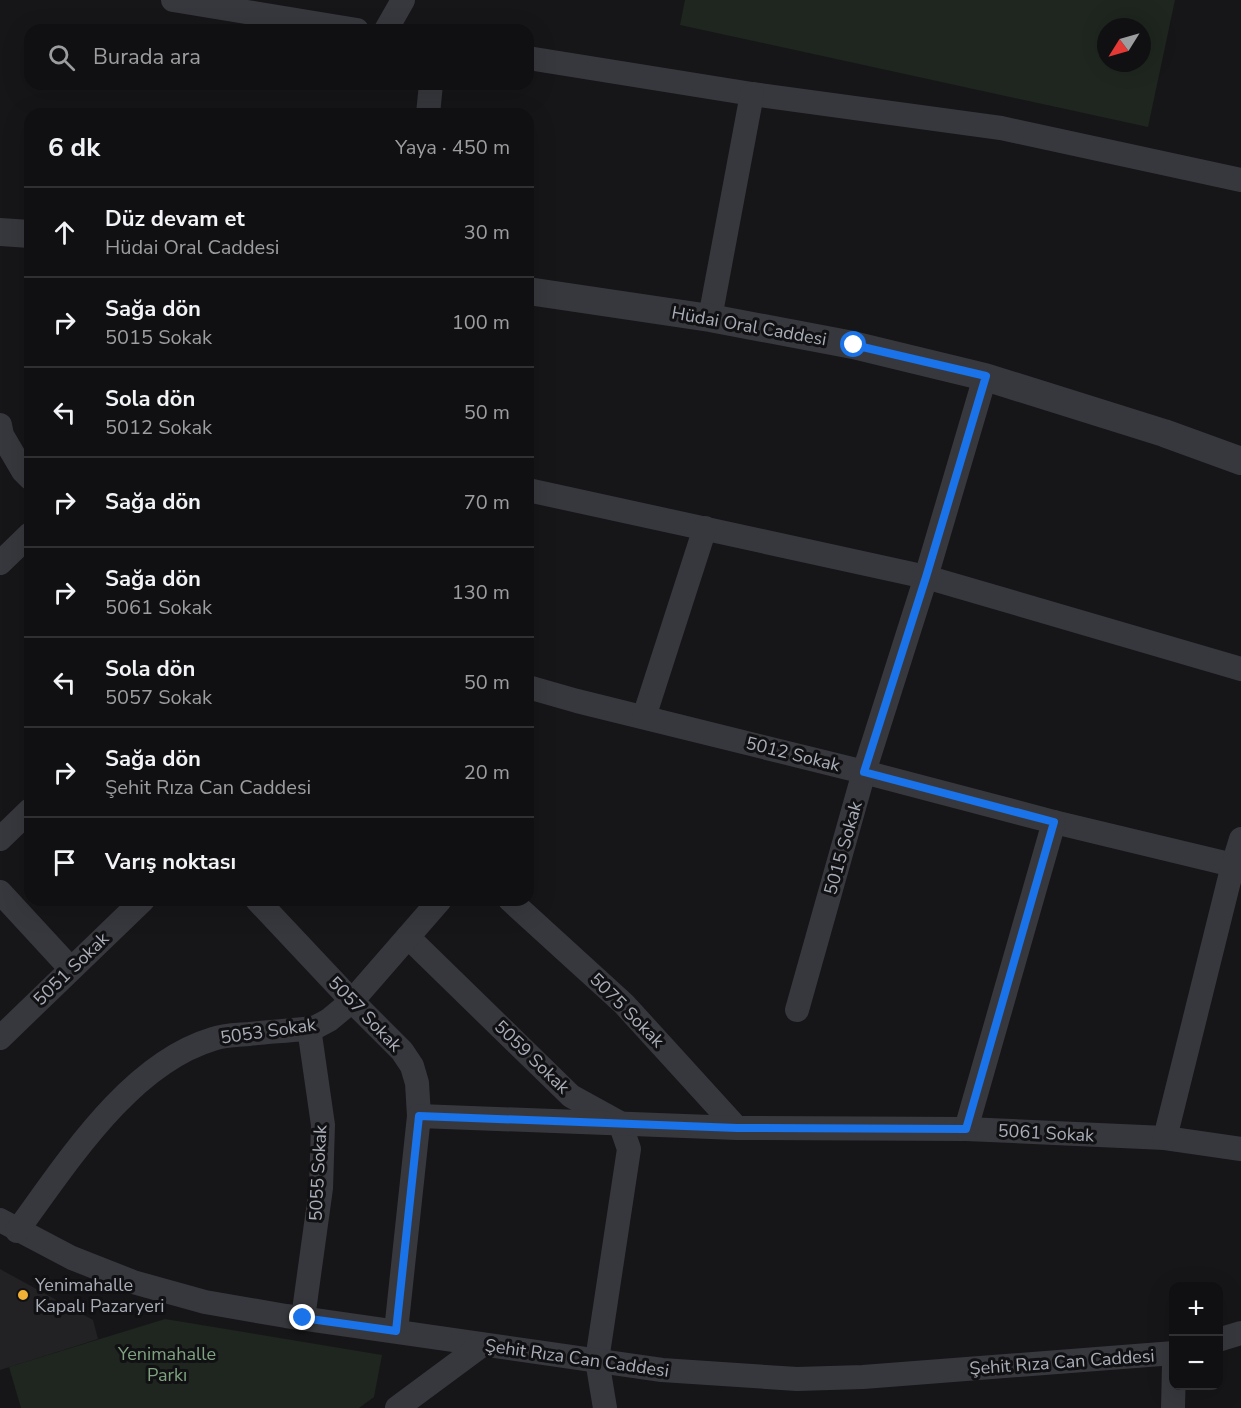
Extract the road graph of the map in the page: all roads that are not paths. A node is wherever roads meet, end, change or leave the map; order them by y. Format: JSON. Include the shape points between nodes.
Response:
{"nodes":[{"id":1,"x":173,"y":0,"type":"edge"},
{"id":2,"x":403,"y":0,"type":"edge"},
{"id":3,"x":320,"y":24,"type":"edge"},
{"id":4,"x":389,"y":24,"type":"edge"},
{"id":5,"x":534,"y":59,"type":"edge"},
{"id":6,"x":431,"y":90,"type":"edge"},
{"id":7,"x":752,"y":94,"type":"junction"},
{"id":8,"x":429,"y":108,"type":"edge"},
{"id":9,"x":1241,"y":180,"type":"edge"},
{"id":10,"x":0,"y":232,"type":"edge"},
{"id":11,"x":24,"y":234,"type":"edge"},
{"id":12,"x":534,"y":292,"type":"edge"},
{"id":13,"x":710,"y":318,"type":"junction"},
{"id":14,"x":986,"y":376,"type":"junction"},
{"id":15,"x":0,"y":425,"type":"edge"},
{"id":16,"x":1241,"y":462,"type":"edge"},
{"id":17,"x":24,"y":472,"type":"edge"},
{"id":18,"x":534,"y":491,"type":"edge"},
{"id":19,"x":705,"y":528,"type":"junction"},
{"id":20,"x":24,"y":540,"type":"edge"},
{"id":21,"x":0,"y":563,"type":"edge"},
{"id":22,"x":926,"y":577,"type":"junction"},
{"id":23,"x":1241,"y":669,"type":"edge"},
{"id":24,"x":534,"y":689,"type":"edge"},
{"id":25,"x":644,"y":717,"type":"junction"},
{"id":26,"x":864,"y":772,"type":"junction"},
{"id":27,"x":24,"y":816,"type":"edge"},
{"id":28,"x":1054,"y":822,"type":"junction"},
{"id":29,"x":0,"y":839,"type":"edge"},
{"id":30,"x":1241,"y":839,"type":"edge"},
{"id":31,"x":1233,"y":865,"type":"junction"},
{"id":32,"x":0,"y":892,"type":"edge"},
{"id":33,"x":137,"y":906,"type":"edge"},
{"id":34,"x":263,"y":906,"type":"edge"},
{"id":35,"x":435,"y":906,"type":"edge"},
{"id":36,"x":517,"y":906,"type":"edge"},
{"id":37,"x":408,"y":937,"type":"junction"},
{"id":38,"x":71,"y":969,"type":"junction"},
{"id":39,"x":352,"y":1001,"type":"junction"},
{"id":40,"x":797,"y":1010,"type":"dead end"},
{"id":41,"x":309,"y":1028,"type":"junction"},
{"id":42,"x":0,"y":1038,"type":"edge"},
{"id":43,"x":419,"y":1116,"type":"junction"},
{"id":44,"x":620,"y":1123,"type":"junction"},
{"id":45,"x":737,"y":1128,"type":"junction"},
{"id":46,"x":966,"y":1129,"type":"junction"},
{"id":47,"x":1165,"y":1138,"type":"junction"},
{"id":48,"x":1241,"y":1149,"type":"edge"},
{"id":49,"x":9,"y":1225,"type":"edge"},
{"id":50,"x":303,"y":1318,"type":"junction"},
{"id":51,"x":396,"y":1331,"type":"junction"},
{"id":52,"x":1241,"y":1333,"type":"edge"},
{"id":53,"x":1223,"y":1339,"type":"edge"},
{"id":54,"x":482,"y":1344,"type":"junction"},
{"id":55,"x":1169,"y":1353,"type":"edge"},
{"id":56,"x":597,"y":1360,"type":"junction"},
{"id":57,"x":1173,"y":1390,"type":"edge"},
{"id":58,"x":397,"y":1408,"type":"edge"},
{"id":59,"x":605,"y":1408,"type":"edge"},
{"id":60,"x":1173,"y":1408,"type":"edge"}],
"edges":[{"from":1,"to":3,"type":"street"},
{"from":2,"to":4,"type":"street"},
{"from":5,"to":7,"type":"street"},
{"from":6,"to":8,"type":"street"},
{"from":7,"to":9,"type":"street","via":[[1001,128]]},
{"from":7,"to":13,"type":"street"},
{"from":10,"to":11,"type":"street"},
{"from":12,"to":13,"type":"street","name":"Hüdai Oral Caddesi"},
{"from":13,"to":14,"type":"street","name":"Hüdai Oral Caddesi","via":[[854,345]]},
{"from":14,"to":16,"type":"street","name":"Hüdai Oral Caddesi"},
{"from":14,"to":22,"type":"street","name":"5015 Sokak"},
{"from":15,"to":17,"type":"street"},
{"from":18,"to":19,"type":"street"},
{"from":19,"to":22,"type":"street"},
{"from":19,"to":25,"type":"street"},
{"from":20,"to":21,"type":"street"},
{"from":22,"to":23,"type":"street"},
{"from":22,"to":26,"type":"street","name":"5015 Sokak"},
{"from":24,"to":25,"type":"street","name":"5012 Sokak"},
{"from":25,"to":26,"type":"street","name":"5012 Sokak"},
{"from":26,"to":28,"type":"street","name":"5012 Sokak"},
{"from":26,"to":40,"type":"street","name":"5015 Sokak"},
{"from":27,"to":29,"type":"street"},
{"from":28,"to":31,"type":"street","name":"5012 Sokak"},
{"from":28,"to":46,"type":"street"},
{"from":30,"to":31,"type":"street"},
{"from":31,"to":47,"type":"street"},
{"from":32,"to":38,"type":"street"},
{"from":33,"to":38,"type":"street","name":"5051 Sokak"},
{"from":34,"to":39,"type":"street","name":"5057 Sokak"},
{"from":35,"to":37,"type":"street","name":"5053 Sokak"},
{"from":36,"to":45,"type":"street","name":"5075 Sokak","via":[[624,1004]]},
{"from":37,"to":39,"type":"street","name":"5053 Sokak"},
{"from":37,"to":44,"type":"street","name":"5059 Sokak","via":[[571,1096]]},
{"from":38,"to":42,"type":"street","name":"5051 Sokak"},
{"from":39,"to":41,"type":"street","name":"5053 Sokak","via":[[329,1020]]},
{"from":39,"to":43,"type":"street","name":"5057 Sokak","via":[[412,1066]]},
{"from":41,"to":49,"type":"street","name":"5053 Sokak","via":[[216,1037],[183,1050],[146,1077],[103,1118]]},
{"from":41,"to":50,"type":"street","name":"5055 Sokak","via":[[323,1125],[321,1188]]},
{"from":43,"to":44,"type":"street","name":"5061 Sokak"},
{"from":43,"to":51,"type":"street","name":"5057 Sokak"},
{"from":44,"to":45,"type":"street","name":"5061 Sokak"},
{"from":44,"to":56,"type":"street","via":[[629,1149]]},
{"from":45,"to":46,"type":"street","name":"5061 Sokak"},
{"from":46,"to":47,"type":"street","name":"5061 Sokak"},
{"from":47,"to":48,"type":"street","name":"5061 Sokak"},
{"from":49,"to":50,"type":"street","name":"Şehit Rıza Can Caddesi","via":[[72,1258],[133,1282],[205,1302]]},
{"from":50,"to":51,"type":"street","name":"Şehit Rıza Can Caddesi"},
{"from":51,"to":54,"type":"street","name":"Şehit Rıza Can Caddesi"},
{"from":52,"to":53,"type":"street"},
{"from":54,"to":56,"type":"street","name":"Şehit Rıza Can Caddesi"},
{"from":54,"to":58,"type":"street"},
{"from":55,"to":56,"type":"street","name":"Şehit Rıza Can Caddesi","via":[[797,1379],[662,1370]]},
{"from":56,"to":59,"type":"street"},
{"from":57,"to":60,"type":"street"}]}
